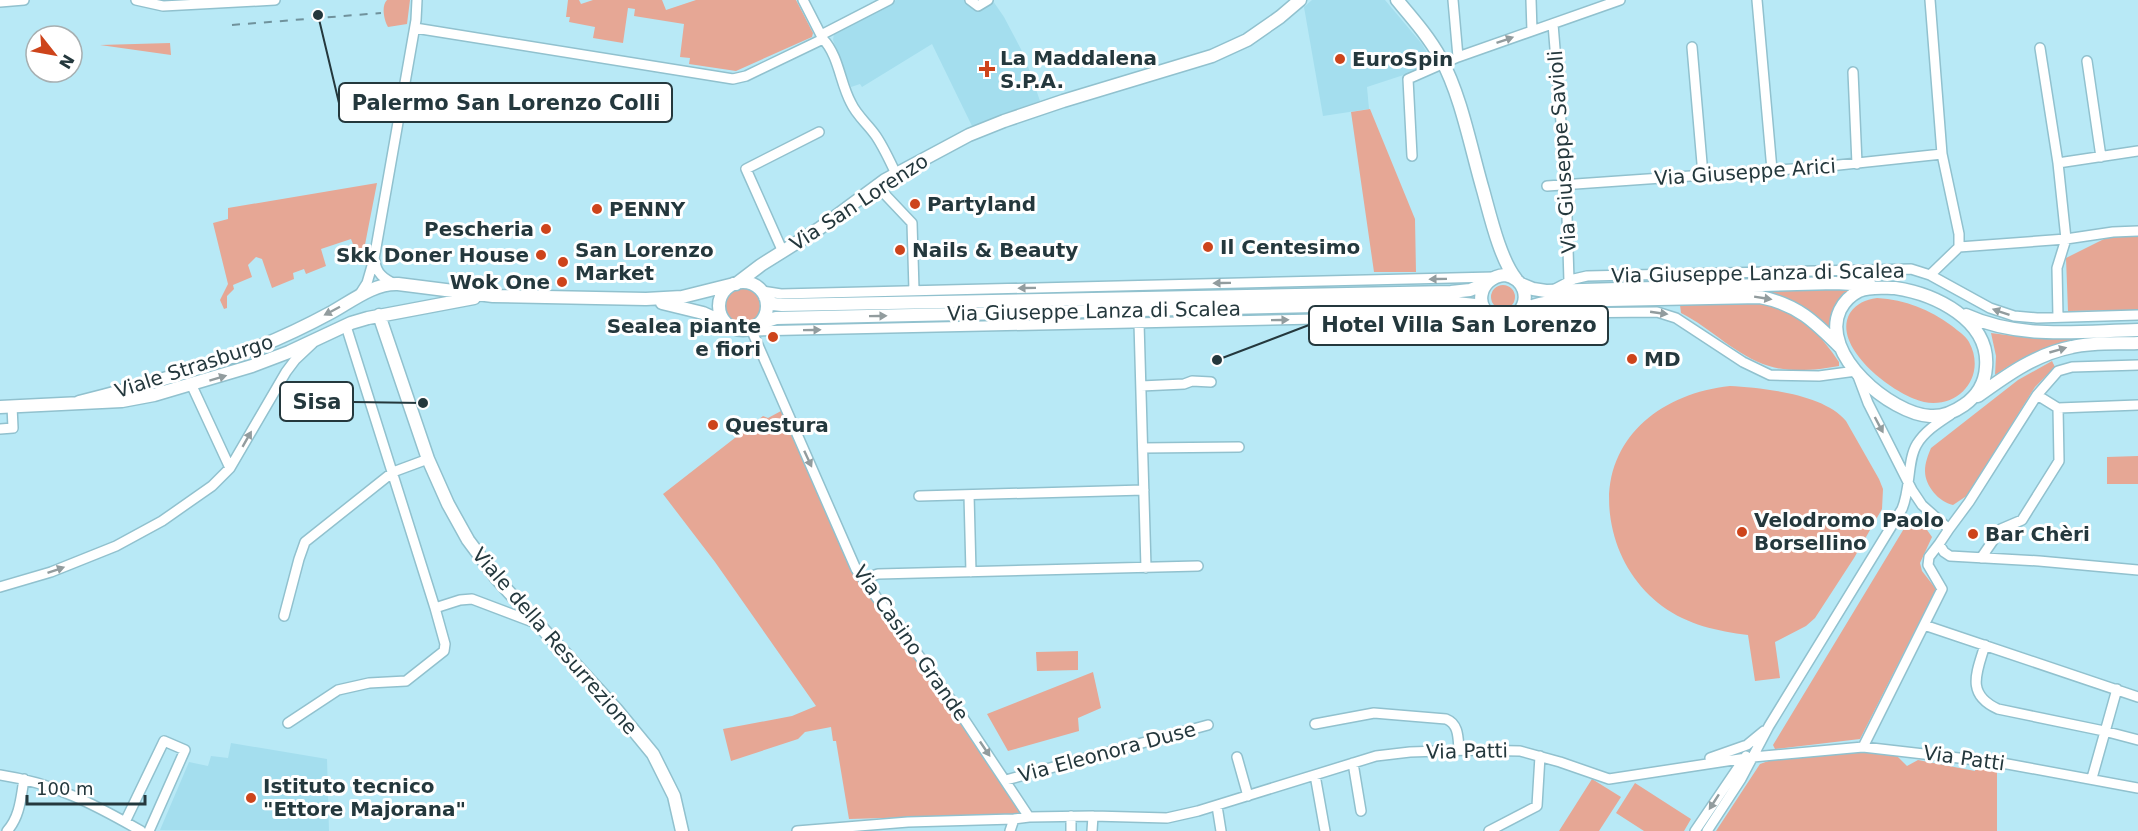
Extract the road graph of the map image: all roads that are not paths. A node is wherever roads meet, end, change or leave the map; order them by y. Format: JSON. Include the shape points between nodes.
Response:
{"nodes":[{"id":1,"x":24,"y":0,"type":"edge"},
{"id":2,"x":136,"y":0,"type":"edge"},
{"id":3,"x":275,"y":0,"type":"edge"},
{"id":4,"x":417,"y":0,"type":"edge"},
{"id":5,"x":803,"y":0,"type":"edge"},
{"id":6,"x":889,"y":0,"type":"edge"},
{"id":7,"x":970,"y":0,"type":"edge"},
{"id":8,"x":988,"y":0,"type":"edge"},
{"id":9,"x":1300,"y":0,"type":"edge"},
{"id":10,"x":1397,"y":0,"type":"edge"},
{"id":11,"x":1453,"y":0,"type":"edge"},
{"id":12,"x":1531,"y":0,"type":"edge"},
{"id":13,"x":1757,"y":0,"type":"edge"},
{"id":14,"x":1930,"y":0,"type":"edge"},
{"id":15,"x":1616,"y":1,"type":"edge"},
{"id":16,"x":0,"y":2,"type":"edge"},
{"id":17,"x":1553,"y":24,"type":"junction"},
{"id":18,"x":415,"y":28,"type":"junction"},
{"id":19,"x":1532,"y":31,"type":"junction"},
{"id":20,"x":822,"y":37,"type":"junction"},
{"id":21,"x":1692,"y":47,"type":"dead end"},
{"id":22,"x":2040,"y":48,"type":"dead end"},
{"id":23,"x":1458,"y":57,"type":"junction"},
{"id":24,"x":2087,"y":61,"type":"dead end"},
{"id":25,"x":1443,"y":63,"type":"junction"},
{"id":26,"x":1853,"y":72,"type":"dead end"},
{"id":27,"x":819,"y":132,"type":"dead end"},
{"id":28,"x":2138,"y":152,"type":"edge"},
{"id":29,"x":1942,"y":154,"type":"junction"},
{"id":30,"x":1412,"y":156,"type":"dead end"},
{"id":31,"x":2100,"y":157,"type":"junction"},
{"id":32,"x":2058,"y":163,"type":"junction"},
{"id":33,"x":1857,"y":164,"type":"junction"},
{"id":34,"x":1772,"y":171,"type":"junction"},
{"id":35,"x":896,"y":174,"type":"junction"},
{"id":36,"x":1703,"y":175,"type":"junction"},
{"id":37,"x":1566,"y":184,"type":"junction"},
{"id":38,"x":877,"y":186,"type":"junction"},
{"id":39,"x":1547,"y":186,"type":"dead end"},
{"id":40,"x":1495,"y":230,"type":"junction"},
{"id":41,"x":2138,"y":231,"type":"edge"},
{"id":42,"x":2066,"y":239,"type":"junction"},
{"id":43,"x":1959,"y":247,"type":"junction"},
{"id":44,"x":782,"y":253,"type":"junction"},
{"id":45,"x":374,"y":259,"type":"junction"},
{"id":46,"x":1930,"y":275,"type":"junction"},
{"id":47,"x":1492,"y":279,"type":"junction"},
{"id":48,"x":1388,"y":280,"type":"junction"},
{"id":49,"x":1569,"y":281,"type":"junction"},
{"id":50,"x":1519,"y":282,"type":"junction"},
{"id":51,"x":400,"y":284,"type":"junction"},
{"id":52,"x":735,"y":284,"type":"junction"},
{"id":53,"x":1895,"y":288,"type":"junction"},
{"id":54,"x":914,"y":290,"type":"junction"},
{"id":55,"x":1550,"y":291,"type":"junction"},
{"id":56,"x":764,"y":294,"type":"junction"},
{"id":57,"x":1348,"y":294,"type":"junction"},
{"id":58,"x":493,"y":296,"type":"junction"},
{"id":59,"x":356,"y":298,"type":"junction"},
{"id":60,"x":646,"y":300,"type":"junction"},
{"id":61,"x":1431,"y":304,"type":"junction"},
{"id":62,"x":1944,"y":305,"type":"junction"},
{"id":63,"x":1628,"y":306,"type":"junction"},
{"id":64,"x":403,"y":310,"type":"junction"},
{"id":65,"x":1486,"y":311,"type":"junction"},
{"id":66,"x":1518,"y":313,"type":"junction"},
{"id":67,"x":379,"y":315,"type":"junction"},
{"id":68,"x":2138,"y":315,"type":"edge"},
{"id":69,"x":2058,"y":317,"type":"junction"},
{"id":70,"x":1383,"y":318,"type":"junction"},
{"id":71,"x":1139,"y":323,"type":"junction"},
{"id":72,"x":727,"y":325,"type":"junction"},
{"id":73,"x":346,"y":326,"type":"junction"},
{"id":74,"x":754,"y":328,"type":"junction"},
{"id":75,"x":2138,"y":330,"type":"edge"},
{"id":76,"x":320,"y":339,"type":"junction"},
{"id":77,"x":2138,"y":343,"type":"edge"},
{"id":78,"x":1841,"y":348,"type":"junction"},
{"id":79,"x":2138,"y":365,"type":"edge"},
{"id":80,"x":1856,"y":371,"type":"junction"},
{"id":81,"x":166,"y":378,"type":"junction"},
{"id":82,"x":1211,"y":382,"type":"dead end"},
{"id":83,"x":192,"y":386,"type":"junction"},
{"id":84,"x":1141,"y":386,"type":"junction"},
{"id":85,"x":170,"y":391,"type":"junction"},
{"id":86,"x":2037,"y":395,"type":"junction"},
{"id":87,"x":1972,"y":400,"type":"junction"},
{"id":88,"x":78,"y":402,"type":"junction"},
{"id":89,"x":2138,"y":405,"type":"edge"},
{"id":90,"x":6,"y":406,"type":"edge"},
{"id":91,"x":2058,"y":408,"type":"junction"},
{"id":92,"x":1954,"y":412,"type":"junction"},
{"id":93,"x":0,"y":429,"type":"edge"},
{"id":94,"x":1239,"y":447,"type":"dead end"},
{"id":95,"x":1143,"y":448,"type":"junction"},
{"id":96,"x":428,"y":459,"type":"junction"},
{"id":97,"x":230,"y":468,"type":"junction"},
{"id":98,"x":393,"y":472,"type":"junction"},
{"id":99,"x":1909,"y":485,"type":"junction"},
{"id":100,"x":1144,"y":490,"type":"junction"},
{"id":101,"x":969,"y":495,"type":"junction"},
{"id":102,"x":919,"y":496,"type":"dead end"},
{"id":103,"x":1922,"y":505,"type":"junction"},
{"id":104,"x":1896,"y":519,"type":"junction"},
{"id":105,"x":1949,"y":529,"type":"junction"},
{"id":106,"x":1939,"y":544,"type":"junction"},
{"id":107,"x":1981,"y":558,"type":"junction"},
{"id":108,"x":1198,"y":566,"type":"dead end"},
{"id":109,"x":1146,"y":568,"type":"junction"},
{"id":110,"x":2138,"y":570,"type":"edge"},
{"id":111,"x":971,"y":572,"type":"junction"},
{"id":112,"x":863,"y":579,"type":"junction"},
{"id":113,"x":0,"y":587,"type":"edge"},
{"id":114,"x":435,"y":608,"type":"junction"},
{"id":115,"x":284,"y":616,"type":"dead end"},
{"id":116,"x":538,"y":624,"type":"junction"},
{"id":117,"x":1924,"y":625,"type":"junction"},
{"id":118,"x":1985,"y":645,"type":"junction"},
{"id":119,"x":2117,"y":689,"type":"junction"},
{"id":120,"x":2138,"y":697,"type":"edge"},
{"id":121,"x":288,"y":723,"type":"dead end"},
{"id":122,"x":1316,"y":724,"type":"dead end"},
{"id":123,"x":1208,"y":725,"type":"dead end"},
{"id":124,"x":1769,"y":726,"type":"junction"},
{"id":125,"x":2104,"y":731,"type":"junction"},
{"id":126,"x":2138,"y":741,"type":"edge"},
{"id":127,"x":1863,"y":747,"type":"junction"},
{"id":128,"x":1459,"y":750,"type":"junction"},
{"id":129,"x":1540,"y":756,"type":"junction"},
{"id":130,"x":1237,"y":757,"type":"dead end"},
{"id":131,"x":1749,"y":758,"type":"junction"},
{"id":132,"x":1353,"y":763,"type":"junction"},
{"id":133,"x":1655,"y":772,"type":"junction"},
{"id":134,"x":0,"y":775,"type":"edge"},
{"id":135,"x":1315,"y":775,"type":"junction"},
{"id":136,"x":1737,"y":776,"type":"junction"},
{"id":137,"x":24,"y":778,"type":"junction"},
{"id":138,"x":2092,"y":778,"type":"junction"},
{"id":139,"x":1006,"y":780,"type":"junction"},
{"id":140,"x":2138,"y":788,"type":"edge"},
{"id":141,"x":1248,"y":796,"type":"junction"},
{"id":142,"x":1217,"y":806,"type":"junction"},
{"id":143,"x":1361,"y":811,"type":"dead end"},
{"id":144,"x":1071,"y":816,"type":"junction"},
{"id":145,"x":1093,"y":816,"type":"junction"},
{"id":146,"x":1029,"y":817,"type":"junction"},
{"id":147,"x":1014,"y":819,"type":"junction"},
{"id":148,"x":125,"y":822,"type":"junction"},
{"id":149,"x":7,"y":831,"type":"edge"},
{"id":150,"x":141,"y":831,"type":"edge"},
{"id":151,"x":149,"y":831,"type":"edge"},
{"id":152,"x":682,"y":831,"type":"edge"},
{"id":153,"x":797,"y":831,"type":"edge"},
{"id":154,"x":1010,"y":831,"type":"edge"},
{"id":155,"x":1071,"y":831,"type":"edge"},
{"id":156,"x":1092,"y":831,"type":"edge"},
{"id":157,"x":1221,"y":831,"type":"edge"},
{"id":158,"x":1325,"y":831,"type":"edge"},
{"id":159,"x":1489,"y":831,"type":"edge"},
{"id":160,"x":1695,"y":831,"type":"edge"},
{"id":161,"x":1707,"y":831,"type":"edge"}],
"edges":[{"from":1,"to":16,"type":"street"},
{"from":2,"to":3,"type":"street","via":[[164,6]]},
{"from":4,"to":18,"type":"street"},
{"from":5,"to":20,"type":"street"},
{"from":6,"to":20,"type":"street"},
{"from":7,"to":8,"type":"street","via":[[978,6]]},
{"from":9,"to":35,"type":"street","name":"Via San Lorenzo","via":[[1232,48],[995,124]]},
{"from":10,"to":25,"type":"street"},
{"from":11,"to":23,"type":"street"},
{"from":12,"to":19,"type":"street"},
{"from":13,"to":34,"type":"street"},
{"from":14,"to":29,"type":"street"},
{"from":15,"to":17,"type":"street"},
{"from":17,"to":19,"type":"street"},
{"from":17,"to":37,"type":"street","name":"Via Giuseppe Savioli"},
{"from":18,"to":20,"type":"street","via":[[727,79],[746,76]]},
{"from":18,"to":45,"type":"street"},
{"from":23,"to":19,"type":"street","one_way":true},
{"from":20,"to":35,"type":"street","via":[[853,108],[882,145]]},
{"from":21,"to":36,"type":"street"},
{"from":22,"to":32,"type":"street"},
{"from":23,"to":25,"type":"street"},
{"from":24,"to":31,"type":"street"},
{"from":25,"to":30,"type":"street","via":[[1408,79]]},
{"from":25,"to":40,"type":"street"},
{"from":26,"to":33,"type":"street"},
{"from":27,"to":44,"type":"street","via":[[746,169]]},
{"from":28,"to":31,"type":"street"},
{"from":29,"to":33,"type":"street","name":"Via Giuseppe Arici"},
{"from":29,"to":43,"type":"street"},
{"from":31,"to":32,"type":"street"},
{"from":32,"to":42,"type":"street"},
{"from":33,"to":34,"type":"street","name":"Via Giuseppe Arici"},
{"from":34,"to":36,"type":"street","name":"Via Giuseppe Arici"},
{"from":35,"to":38,"type":"street","name":"Via San Lorenzo"},
{"from":36,"to":37,"type":"street","name":"Via Giuseppe Arici"},
{"from":37,"to":39,"type":"street","name":"Via Giuseppe Arici"},
{"from":37,"to":49,"type":"street","name":"Via Giuseppe Savioli"},
{"from":38,"to":44,"type":"street","name":"Via San Lorenzo"},
{"from":38,"to":54,"type":"street","via":[[912,223]]},
{"from":40,"to":47,"type":"street","via":[[1499,264]]},
{"from":40,"to":50,"type":"street","via":[[1508,266]]},
{"from":41,"to":42,"type":"street"},
{"from":42,"to":43,"type":"street"},
{"from":42,"to":69,"type":"street","via":[[2057,268]]},
{"from":43,"to":46,"type":"street"},
{"from":44,"to":52,"type":"street","name":"Via San Lorenzo"},
{"from":44,"to":56,"type":"street","name":"Via San Lorenzo","via":[[764,270]]},
{"from":45,"to":51,"type":"street","via":[[384,278]]},
{"from":45,"to":59,"type":"street","via":[[367,283]]},
{"from":46,"to":49,"type":"street","name":"Via Giuseppe Lanza di Scalea","via":[[1902,269],[1587,276]]},
{"from":69,"to":46,"type":"street","name":"Via Giuseppe Lanza di Scalea","one_way":true,"via":[[2003,314]]},
{"from":47,"to":48,"type":"street","name":"Via Giuseppe Lanza di Scalea","one_way":true},
{"from":47,"to":50,"type":"street","via":[[1508,276]]},
{"from":47,"to":57,"type":"street","name":"Via Giuseppe Lanza di Scalea","via":[[1470,290],[1451,292]]},
{"from":47,"to":65,"type":"street","via":[[1481,295]]},
{"from":48,"to":54,"type":"street","name":"Via Giuseppe Lanza di Scalea","one_way":true},
{"from":48,"to":57,"type":"street","name":"Via Giuseppe Lanza di Scalea"},
{"from":49,"to":55,"type":"street","name":"Via Giuseppe Lanza di Scalea"},
{"from":50,"to":55,"type":"street","name":"Via Giuseppe Lanza di Scalea"},
{"from":50,"to":66,"type":"street","via":[[1525,301]]},
{"from":51,"to":58,"type":"street"},
{"from":51,"to":59,"type":"street","name":"Viale Strasburgo"},
{"from":51,"to":64,"type":"street","via":[[411,290],[412,296]]},
{"from":52,"to":56,"type":"street","via":[[753,284]]},
{"from":52,"to":60,"type":"street","name":"Via San Lorenzo","via":[[682,297]]},
{"from":52,"to":72,"type":"street","via":[[723,293],[718,305]]},
{"from":53,"to":55,"type":"street","name":"Via Giuseppe Lanza di Scalea","via":[[1835,283]]},
{"from":53,"to":62,"type":"street","via":[[1919,293]]},
{"from":53,"to":78,"type":"street","via":[[1865,289],[1849,298],[1837,322]]},
{"from":54,"to":56,"type":"street","name":"Via Giuseppe Lanza di Scalea"},
{"from":56,"to":57,"type":"street","name":"Via Giuseppe Lanza di Scalea","via":[[773,304],[784,305]]},
{"from":56,"to":74,"type":"street","via":[[766,312]]},
{"from":58,"to":60,"type":"street","name":"Via San Lorenzo"},
{"from":58,"to":64,"type":"street","name":"Viale Strasburgo"},
{"from":59,"to":81,"type":"street","name":"Viale Strasburgo","one_way":true,"via":[[259,346]]},
{"from":60,"to":72,"type":"street","name":"Via San Lorenzo","via":[[696,311]]},
{"from":61,"to":65,"type":"street","name":"Via Giuseppe Lanza di Scalea","via":[[1469,304]]},
{"from":61,"to":70,"type":"street","name":"Via Giuseppe Lanza di Scalea"},
{"from":74,"to":61,"type":"street","name":"Via Giuseppe Lanza di Scalea","one_way":true,"via":[[776,318]]},
{"from":62,"to":75,"type":"street","via":[[1986,323],[2018,331]]},
{"from":62,"to":87,"type":"street","via":[[1972,325],[1984,344],[1984,376]]},
{"from":63,"to":66,"type":"street","name":"Via Giuseppe Lanza di Scalea","via":[[1552,302]]},
{"from":63,"to":70,"type":"street","name":"Via Giuseppe Lanza di Scalea","via":[[1546,314],[1506,328],[1466,317]]},
{"from":63,"to":78,"type":"street","name":"Via Giuseppe Lanza di Scalea","one_way":true,"via":[[1740,296],[1775,300],[1806,315]]},
{"from":63,"to":80,"type":"street","name":"Via Giuseppe Lanza di Scalea","one_way":true,"via":[[1672,315],[1743,362],[1770,375],[1819,376]]},
{"from":64,"to":67,"type":"street","name":"Viale Strasburgo"},
{"from":65,"to":66,"type":"street","via":[[1502,319]]},
{"from":67,"to":73,"type":"street","name":"Viale Strasburgo"},
{"from":67,"to":96,"type":"street","name":"Viale della Resurrezione"},
{"from":68,"to":69,"type":"street","name":"Via Giuseppe Lanza di Scalea"},
{"from":71,"to":70,"type":"street","name":"Via Giuseppe Lanza di Scalea","one_way":true},
{"from":74,"to":71,"type":"street","name":"Via Giuseppe Lanza di Scalea","one_way":true},
{"from":71,"to":84,"type":"street"},
{"from":72,"to":74,"type":"street","via":[[740,330]]},
{"from":73,"to":76,"type":"street","name":"Viale Strasburgo"},
{"from":73,"to":98,"type":"street"},
{"from":74,"to":112,"type":"street","name":"Via Casino Grande","one_way":true,"via":[[789,419]]},
{"from":83,"to":76,"type":"street","name":"Viale Strasburgo","one_way":true},
{"from":97,"to":76,"type":"street","one_way":true,"via":[[286,372]]},
{"from":87,"to":77,"type":"street","one_way":true,"via":[[2044,355],[2082,345]]},
{"from":78,"to":80,"type":"street"},
{"from":79,"to":86,"type":"street","via":[[2058,371]]},
{"from":80,"to":92,"type":"street","via":[[1888,399],[1915,413],[1931,416]]},
{"from":80,"to":99,"type":"street","one_way":true},
{"from":81,"to":85,"type":"street","via":[[163,387]]},
{"from":81,"to":88,"type":"street","name":"Viale Strasburgo"},
{"from":82,"to":84,"type":"street"},
{"from":83,"to":85,"type":"street","name":"Viale Strasburgo"},
{"from":83,"to":97,"type":"street"},
{"from":84,"to":95,"type":"street"},
{"from":85,"to":88,"type":"street","name":"Viale Strasburgo","via":[[122,401]]},
{"from":86,"to":91,"type":"street"},
{"from":86,"to":105,"type":"street"},
{"from":87,"to":92,"type":"street"},
{"from":88,"to":90,"type":"street","name":"Viale Strasburgo"},
{"from":89,"to":91,"type":"street"},
{"from":90,"to":93,"type":"street","via":[[13,428]]},
{"from":91,"to":107,"type":"street","via":[[2059,461],[2022,520],[2001,529]]},
{"from":92,"to":99,"type":"street","via":[[1917,444]]},
{"from":94,"to":95,"type":"street"},
{"from":95,"to":100,"type":"street"},
{"from":96,"to":98,"type":"street"},
{"from":96,"to":116,"type":"street","name":"Viale della Resurrezione","via":[[468,540]]},
{"from":113,"to":97,"type":"street","one_way":true,"via":[[77,562],[135,536],[200,496]]},
{"from":98,"to":114,"type":"street"},
{"from":98,"to":115,"type":"street","via":[[305,542]]},
{"from":99,"to":103,"type":"street"},
{"from":99,"to":104,"type":"street"},
{"from":100,"to":101,"type":"street"},
{"from":100,"to":109,"type":"street"},
{"from":101,"to":102,"type":"street"},
{"from":101,"to":111,"type":"street"},
{"from":103,"to":104,"type":"street","via":[[1910,504]]},
{"from":103,"to":105,"type":"street"},
{"from":104,"to":124,"type":"street"},
{"from":105,"to":106,"type":"street"},
{"from":106,"to":107,"type":"street","via":[[1956,558]]},
{"from":106,"to":117,"type":"street","via":[[1928,565],[1942,589]]},
{"from":107,"to":110,"type":"street"},
{"from":108,"to":109,"type":"street"},
{"from":109,"to":111,"type":"street"},
{"from":111,"to":112,"type":"street","via":[[879,574]]},
{"from":112,"to":139,"type":"street","name":"Via Casino Grande","one_way":true},
{"from":114,"to":116,"type":"street","via":[[472,599]]},
{"from":114,"to":121,"type":"street","via":[[445,644],[444,651],[433,661],[406,681],[338,690]]},
{"from":116,"to":152,"type":"street","name":"Viale della Resurrezione","via":[[653,753],[674,796]]},
{"from":117,"to":118,"type":"street"},
{"from":117,"to":127,"type":"street"},
{"from":118,"to":119,"type":"street"},
{"from":118,"to":125,"type":"street","via":[[1975,678],[1976,688],[1988,705]]},
{"from":119,"to":120,"type":"street"},
{"from":119,"to":125,"type":"street"},
{"from":122,"to":128,"type":"street","via":[[1374,713],[1443,719],[1454,724]]},
{"from":123,"to":139,"type":"street","name":"Via Eleonora Duse"},
{"from":124,"to":131,"type":"street"},
{"from":124,"to":133,"type":"street","via":[[1752,742],[1732,752]]},
{"from":125,"to":126,"type":"street"},
{"from":125,"to":138,"type":"street"},
{"from":127,"to":131,"type":"street","name":"Via Patti"},
{"from":127,"to":138,"type":"street","name":"Via Patti"},
{"from":128,"to":129,"type":"street","name":"Via Patti","via":[[1513,750]]},
{"from":128,"to":132,"type":"street","name":"Via Patti","via":[[1376,756]]},
{"from":129,"to":133,"type":"street","name":"Via Patti","via":[[1609,779]]},
{"from":129,"to":159,"type":"street","via":[[1537,806]]},
{"from":130,"to":141,"type":"street"},
{"from":131,"to":133,"type":"street","name":"Via Patti"},
{"from":131,"to":136,"type":"street"},
{"from":132,"to":135,"type":"street","name":"Via Patti"},
{"from":132,"to":143,"type":"street"},
{"from":134,"to":137,"type":"street"},
{"from":135,"to":141,"type":"street","name":"Via Patti"},
{"from":135,"to":158,"type":"street"},
{"from":136,"to":160,"type":"street","one_way":true},
{"from":136,"to":161,"type":"street"},
{"from":137,"to":148,"type":"street","via":[[64,791]]},
{"from":137,"to":149,"type":"street","via":[[14,824]]},
{"from":138,"to":140,"type":"street","name":"Via Patti"},
{"from":139,"to":146,"type":"street","name":"Via Casino Grande"},
{"from":141,"to":142,"type":"street","name":"Via Patti"},
{"from":142,"to":145,"type":"street","name":"Via Patti","via":[[1167,818]]},
{"from":142,"to":157,"type":"street"},
{"from":144,"to":145,"type":"street","name":"Via Patti"},
{"from":144,"to":146,"type":"street","name":"Via Patti"},
{"from":144,"to":155,"type":"street"},
{"from":145,"to":156,"type":"street"},
{"from":146,"to":147,"type":"street","name":"Via Patti"},
{"from":147,"to":153,"type":"street","name":"Via Patti"},
{"from":147,"to":154,"type":"street"},
{"from":148,"to":150,"type":"street"},
{"from":148,"to":151,"type":"street","via":[[164,741],[185,750]]}]}
